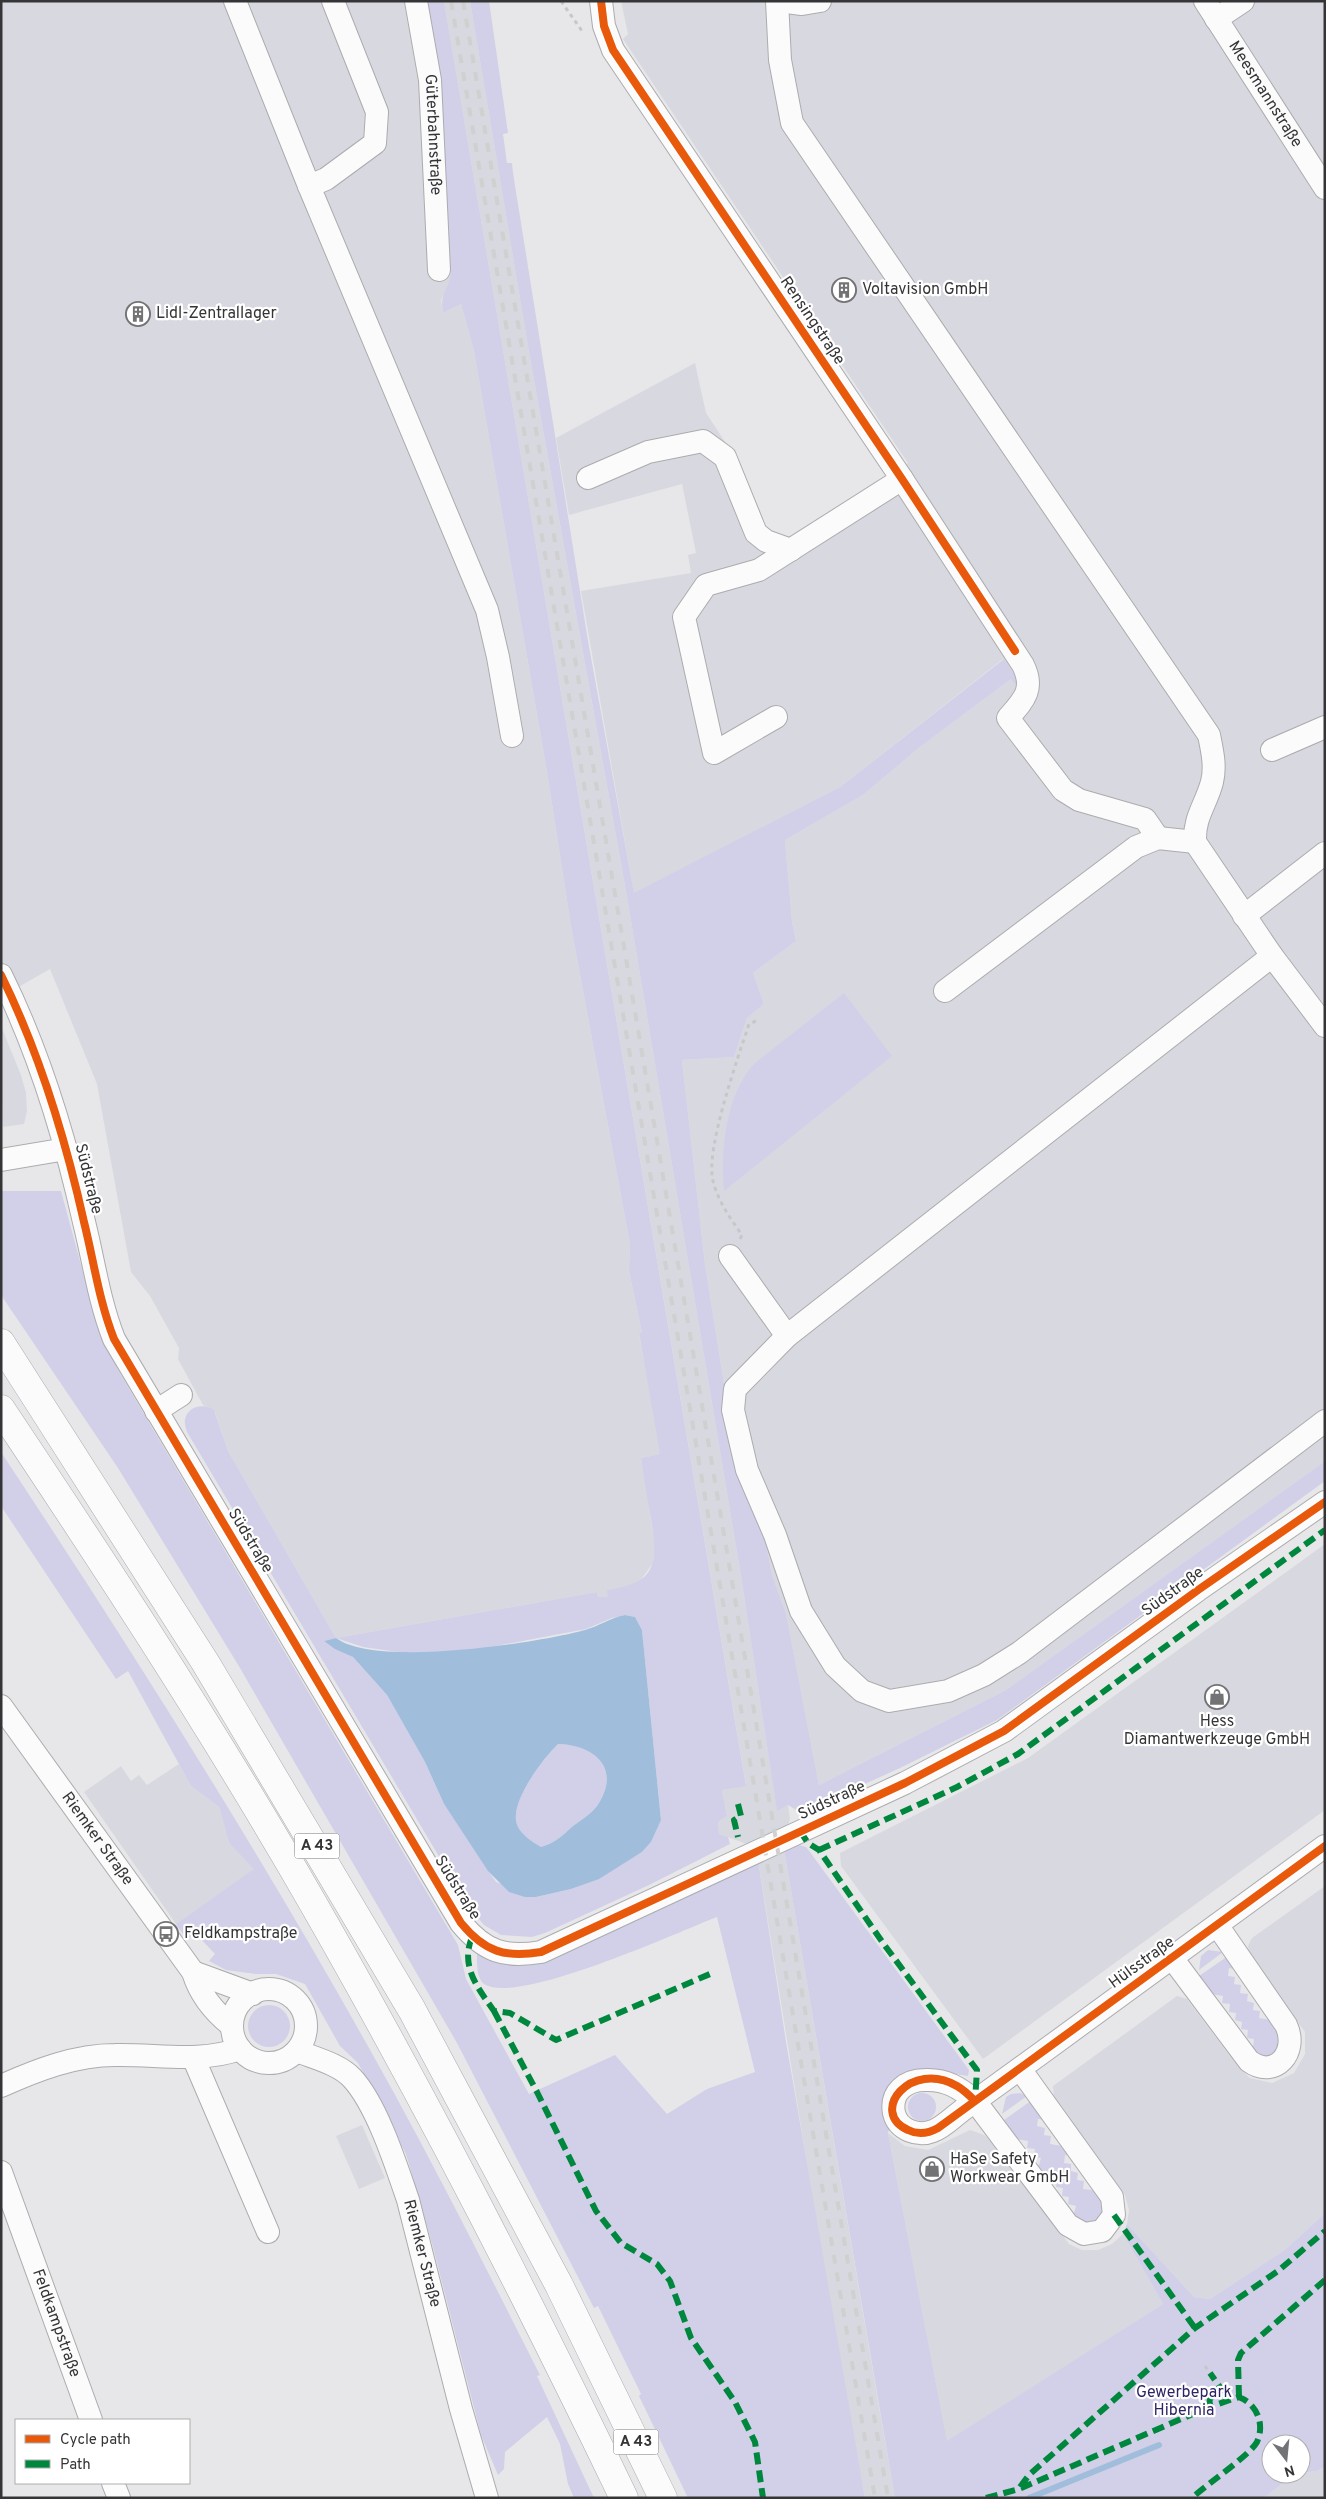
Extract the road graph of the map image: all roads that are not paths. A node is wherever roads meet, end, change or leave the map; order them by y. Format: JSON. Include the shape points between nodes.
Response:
{"nodes":[{"id":1,"x":235,"y":1,"type":"edge"},
{"id":2,"x":333,"y":1,"type":"edge"},
{"id":3,"x":416,"y":1,"type":"edge"},
{"id":4,"x":601,"y":1,"type":"edge"},
{"id":5,"x":778,"y":1,"type":"edge"},
{"id":6,"x":820,"y":1,"type":"edge"},
{"id":7,"x":1243,"y":1,"type":"edge"},
{"id":8,"x":1211,"y":10,"type":"edge"},
{"id":9,"x":309,"y":186,"type":"junction"},
{"id":10,"x":1325,"y":188,"type":"edge"},
{"id":11,"x":439,"y":270,"type":"dead end"},
{"id":12,"x":588,"y":478,"type":"dead end"},
{"id":13,"x":902,"y":479,"type":"junction"},
{"id":14,"x":791,"y":550,"type":"junction"},
{"id":15,"x":776,"y":718,"type":"dead end"},
{"id":16,"x":1325,"y":727,"type":"edge"},
{"id":17,"x":512,"y":736,"type":"dead end"},
{"id":18,"x":1272,"y":750,"type":"dead end"},
{"id":19,"x":1158,"y":838,"type":"junction"},
{"id":20,"x":1195,"y":842,"type":"junction"},
{"id":21,"x":1325,"y":853,"type":"edge"},
{"id":22,"x":1244,"y":916,"type":"junction"},
{"id":23,"x":1272,"y":956,"type":"junction"},
{"id":24,"x":1,"y":975,"type":"edge"},
{"id":25,"x":945,"y":991,"type":"dead end"},
{"id":26,"x":1325,"y":1026,"type":"edge"},
{"id":27,"x":66,"y":1149,"type":"junction"},
{"id":28,"x":1,"y":1160,"type":"edge"},
{"id":29,"x":730,"y":1256,"type":"road end"},
{"id":30,"x":788,"y":1336,"type":"junction"},
{"id":31,"x":1,"y":1343,"type":"edge"},
{"id":32,"x":181,"y":1395,"type":"dead end"},
{"id":33,"x":1,"y":1409,"type":"edge"},
{"id":34,"x":156,"y":1411,"type":"junction"},
{"id":35,"x":1325,"y":1421,"type":"edge"},
{"id":36,"x":1325,"y":1502,"type":"edge"},
{"id":37,"x":1,"y":1706,"type":"edge"},
{"id":38,"x":9,"y":1728,"type":"edge"},
{"id":39,"x":1325,"y":1846,"type":"edge"},
{"id":40,"x":1217,"y":1926,"type":"junction"},
{"id":41,"x":1172,"y":1958,"type":"junction"},
{"id":42,"x":193,"y":1972,"type":"junction"},
{"id":43,"x":253,"y":1994,"type":"junction"},
{"id":44,"x":232,"y":2026,"type":"junction"},
{"id":45,"x":240,"y":2048,"type":"junction"},
{"id":46,"x":297,"y":2051,"type":"junction"},
{"id":47,"x":193,"y":2057,"type":"junction"},
{"id":48,"x":1020,"y":2069,"type":"junction"},
{"id":49,"x":1,"y":2086,"type":"edge"},
{"id":50,"x":1,"y":2172,"type":"edge"},
{"id":51,"x":268,"y":2232,"type":"dead end"},
{"id":52,"x":90,"y":2419,"type":"edge"},
{"id":53,"x":113,"y":2484,"type":"edge"},
{"id":54,"x":119,"y":2498,"type":"edge"},
{"id":55,"x":487,"y":2498,"type":"edge"},
{"id":56,"x":624,"y":2498,"type":"edge"},
{"id":57,"x":663,"y":2498,"type":"edge"}],
"edges":[{"from":1,"to":9,"type":"street"},
{"from":2,"to":9,"type":"street","via":[[377,112],[375,144],[326,179]]},
{"from":3,"to":11,"type":"street","name":"Güterbahnstraße","via":[[430,80]]},
{"from":4,"to":13,"type":"street","name":"Rensingstraße","via":[[604,26],[613,50]]},
{"from":5,"to":6,"type":"street","via":[[802,4]]},
{"from":5,"to":20,"type":"street","via":[[780,60],[792,123],[1208,735],[1214,759],[1212,781],[1194,827]]},
{"from":7,"to":8,"type":"street"},
{"from":8,"to":10,"type":"street","name":"Meesmannstraße"},
{"from":9,"to":17,"type":"street","via":[[487,610]]},
{"from":12,"to":14,"type":"street","via":[[648,452],[703,442],[725,457],[756,533],[766,541]]},
{"from":13,"to":14,"type":"street"},
{"from":13,"to":19,"type":"street","name":"Rensingstraße","via":[[1028,674],[1029,685],[1024,700],[1008,718],[1063,790],[1079,800],[1145,819]]},
{"from":14,"to":15,"type":"street","via":[[759,570],[706,585],[684,617],[714,752]]},
{"from":16,"to":18,"type":"street"},
{"from":19,"to":20,"type":"street"},
{"from":19,"to":25,"type":"street","via":[[1120,857]]},
{"from":20,"to":22,"type":"street"},
{"from":21,"to":22,"type":"street"},
{"from":22,"to":23,"type":"street"},
{"from":23,"to":26,"type":"street"},
{"from":23,"to":30,"type":"street"},
{"from":24,"to":27,"type":"street","name":"Südstraße","via":[[26,1024]]},
{"from":27,"to":28,"type":"street","name":"Südstraße"},
{"from":27,"to":34,"type":"street","name":"Südstraße","via":[[106,1320]]},
{"from":29,"to":30,"type":"street"},
{"from":30,"to":35,"type":"street","via":[[735,1389],[732,1410],[748,1470],[801,1611],[835,1666],[862,1691],[889,1701],[948,1691],[984,1675],[1019,1653]]},
{"from":31,"to":57,"type":"highway","number":"A 43","via":[[205,1662],[412,2010],[554,2276]]},
{"from":32,"to":34,"type":"street"},
{"from":33,"to":56,"type":"highway","number":"A 43","via":[[180,1686],[290,1865],[458,2167]]},
{"from":34,"to":36,"type":"street","name":"Südstraße","via":[[461,1923],[480,1943],[504,1954],[522,1956],[541,1952],[905,1783],[1004,1731]]},
{"from":37,"to":38,"type":"street","name":"Riemker Straße"},
{"from":38,"to":42,"type":"street","name":"Riemker Straße"},
{"from":39,"to":40,"type":"street","name":"Hülsstraße"},
{"from":40,"to":41,"type":"street","name":"Hülsstraße"},
{"from":40,"to":41,"type":"street","via":[[1286,2024],[1291,2042],[1288,2054],[1282,2060],[1267,2066],[1249,2061]]},
{"from":41,"to":48,"type":"street","name":"Hülsstraße"},
{"from":42,"to":43,"type":"street"},
{"from":42,"to":44,"type":"street","name":"Riemker Straße","via":[[208,2003]]},
{"from":43,"to":44,"type":"street","via":[[242,2002]]},
{"from":43,"to":46,"type":"street","via":[[281,1991],[303,2010],[304,2038]]},
{"from":44,"to":45,"type":"street"},
{"from":45,"to":46,"type":"street","via":[[249,2057],[274,2063]]},
{"from":45,"to":47,"type":"street","via":[[220,2056]]},
{"from":46,"to":55,"type":"street","name":"Riemker Straße","via":[[351,2077],[370,2105],[408,2200],[461,2410]]},
{"from":47,"to":49,"type":"street","via":[[112,2054],[81,2058]]},
{"from":47,"to":51,"type":"street"},
{"from":48,"to":48,"type":"street","name":"Hülsstraße","via":[[975,2101],[1068,2226],[1084,2234],[1102,2231],[1114,2215],[1112,2197]]},
{"from":50,"to":52,"type":"street","name":"Feldkampstraße"},
{"from":53,"to":54,"type":"street"}]}
